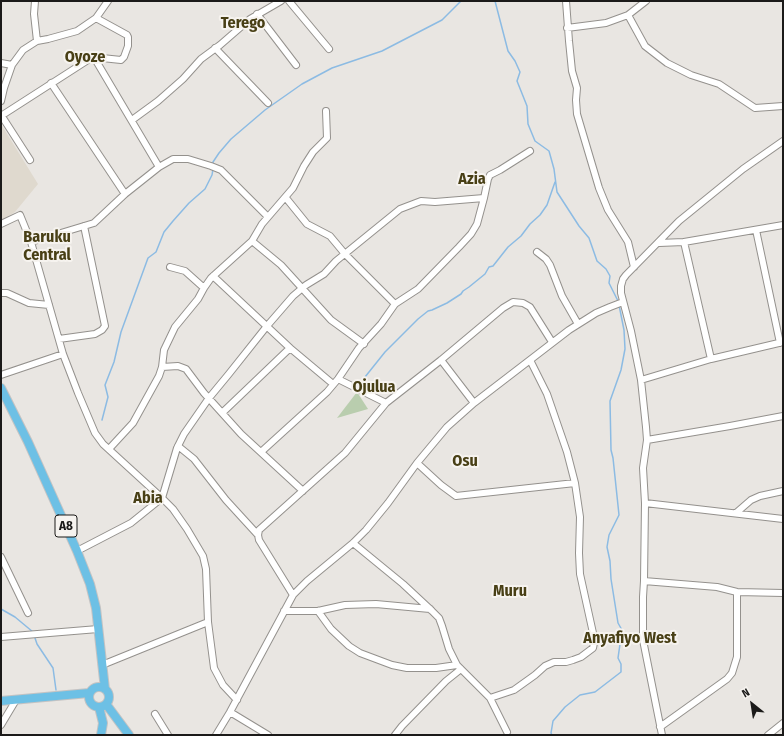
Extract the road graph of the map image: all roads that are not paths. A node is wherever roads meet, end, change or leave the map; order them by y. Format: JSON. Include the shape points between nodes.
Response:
{"nodes":[{"id":1,"x":35,"y":1,"type":"edge"},
{"id":2,"x":108,"y":1,"type":"edge"},
{"id":3,"x":281,"y":1,"type":"edge"},
{"id":4,"x":289,"y":1,"type":"edge"},
{"id":5,"x":566,"y":1,"type":"edge"},
{"id":6,"x":646,"y":1,"type":"edge"},
{"id":7,"x":257,"y":14,"type":"junction"},
{"id":8,"x":628,"y":15,"type":"junction"},
{"id":9,"x":96,"y":18,"type":"junction"},
{"id":10,"x":567,"y":28,"type":"junction"},
{"id":11,"x":37,"y":41,"type":"junction"},
{"id":12,"x":215,"y":48,"type":"junction"},
{"id":13,"x":329,"y":49,"type":"dead end"},
{"id":14,"x":96,"y":59,"type":"junction"},
{"id":15,"x":1,"y":63,"type":"edge"},
{"id":16,"x":12,"y":65,"type":"junction"},
{"id":17,"x":296,"y":65,"type":"dead end"},
{"id":18,"x":51,"y":83,"type":"junction"},
{"id":19,"x":1,"y":100,"type":"edge"},
{"id":20,"x":268,"y":103,"type":"dead end"},
{"id":21,"x":783,"y":106,"type":"edge"},
{"id":22,"x":326,"y":111,"type":"dead end"},
{"id":23,"x":1,"y":115,"type":"edge"},
{"id":24,"x":132,"y":120,"type":"junction"},
{"id":25,"x":783,"y":141,"type":"edge"},
{"id":26,"x":530,"y":151,"type":"dead end"},
{"id":27,"x":30,"y":160,"type":"dead end"},
{"id":28,"x":159,"y":167,"type":"junction"},
{"id":29,"x":126,"y":194,"type":"junction"},
{"id":30,"x":286,"y":198,"type":"junction"},
{"id":31,"x":484,"y":198,"type":"junction"},
{"id":32,"x":268,"y":217,"type":"junction"},
{"id":33,"x":1,"y":224,"type":"edge"},
{"id":34,"x":783,"y":225,"type":"edge"},
{"id":35,"x":84,"y":226,"type":"junction"},
{"id":36,"x":756,"y":230,"type":"junction"},
{"id":37,"x":252,"y":241,"type":"junction"},
{"id":38,"x":31,"y":242,"type":"junction"},
{"id":39,"x":684,"y":242,"type":"junction"},
{"id":40,"x":659,"y":243,"type":"junction"},
{"id":41,"x":537,"y":252,"type":"dead end"},
{"id":42,"x":345,"y":254,"type":"junction"},
{"id":43,"x":170,"y":267,"type":"dead end"},
{"id":44,"x":634,"y":267,"type":"junction"},
{"id":45,"x":213,"y":276,"type":"junction"},
{"id":46,"x":204,"y":288,"type":"junction"},
{"id":47,"x":302,"y":288,"type":"junction"},
{"id":48,"x":2,"y":291,"type":"edge"},
{"id":49,"x":623,"y":302,"type":"junction"},
{"id":50,"x":396,"y":304,"type":"junction"},
{"id":51,"x":49,"y":305,"type":"junction"},
{"id":52,"x":578,"y":324,"type":"junction"},
{"id":53,"x":266,"y":326,"type":"junction"},
{"id":54,"x":59,"y":338,"type":"junction"},
{"id":55,"x":552,"y":342,"type":"junction"},
{"id":56,"x":782,"y":343,"type":"edge"},
{"id":57,"x":364,"y":344,"type":"junction"},
{"id":58,"x":290,"y":348,"type":"junction"},
{"id":59,"x":63,"y":354,"type":"junction"},
{"id":60,"x":711,"y":359,"type":"junction"},
{"id":61,"x":441,"y":360,"type":"junction"},
{"id":62,"x":530,"y":360,"type":"junction"},
{"id":63,"x":162,"y":367,"type":"junction"},
{"id":64,"x":1,"y":375,"type":"edge"},
{"id":65,"x":338,"y":378,"type":"junction"},
{"id":66,"x":641,"y":380,"type":"junction"},
{"id":67,"x":333,"y":384,"type":"junction"},
{"id":68,"x":1,"y":388,"type":"edge"},
{"id":69,"x":209,"y":398,"type":"junction"},
{"id":70,"x":386,"y":403,"type":"junction"},
{"id":71,"x":474,"y":403,"type":"junction"},
{"id":72,"x":222,"y":412,"type":"junction"},
{"id":73,"x":783,"y":416,"type":"edge"},
{"id":74,"x":647,"y":440,"type":"junction"},
{"id":75,"x":178,"y":446,"type":"junction"},
{"id":76,"x":109,"y":449,"type":"junction"},
{"id":77,"x":261,"y":452,"type":"junction"},
{"id":78,"x":417,"y":463,"type":"junction"},
{"id":79,"x":575,"y":483,"type":"junction"},
{"id":80,"x":303,"y":491,"type":"junction"},
{"id":81,"x":783,"y":491,"type":"edge"},
{"id":82,"x":162,"y":498,"type":"junction"},
{"id":83,"x":645,"y":503,"type":"junction"},
{"id":84,"x":736,"y":513,"type":"junction"},
{"id":85,"x":783,"y":519,"type":"edge"},
{"id":86,"x":258,"y":535,"type":"junction"},
{"id":87,"x":353,"y":543,"type":"junction"},
{"id":88,"x":77,"y":551,"type":"junction"},
{"id":89,"x":1,"y":557,"type":"edge"},
{"id":90,"x":644,"y":581,"type":"junction"},
{"id":91,"x":737,"y":592,"type":"junction"},
{"id":92,"x":783,"y":593,"type":"edge"},
{"id":93,"x":293,"y":595,"type":"junction"},
{"id":94,"x":430,"y":609,"type":"junction"},
{"id":95,"x":284,"y":611,"type":"junction"},
{"id":96,"x":318,"y":611,"type":"junction"},
{"id":97,"x":28,"y":614,"type":"dead end"},
{"id":98,"x":208,"y":622,"type":"junction"},
{"id":99,"x":98,"y":629,"type":"junction"},
{"id":100,"x":1,"y":637,"type":"edge"},
{"id":101,"x":459,"y":667,"type":"junction"},
{"id":102,"x":102,"y":669,"type":"junction"},
{"id":103,"x":96,"y":687,"type":"junction"},
{"id":104,"x":105,"y":689,"type":"junction"},
{"id":105,"x":89,"y":693,"type":"junction"},
{"id":106,"x":490,"y":698,"type":"junction"},
{"id":107,"x":16,"y":700,"type":"junction"},
{"id":108,"x":237,"y":700,"type":"junction"},
{"id":109,"x":1,"y":701,"type":"edge"},
{"id":110,"x":102,"y":706,"type":"junction"},
{"id":111,"x":230,"y":712,"type":"junction"},
{"id":112,"x":155,"y":714,"type":"dead end"},
{"id":113,"x":783,"y":723,"type":"edge"},
{"id":114,"x":1,"y":725,"type":"edge"},
{"id":115,"x":660,"y":727,"type":"junction"},
{"id":116,"x":507,"y":732,"type":"dead end"},
{"id":117,"x":101,"y":735,"type":"edge"},
{"id":118,"x":122,"y":735,"type":"edge"},
{"id":119,"x":129,"y":735,"type":"edge"},
{"id":120,"x":168,"y":735,"type":"edge"},
{"id":121,"x":216,"y":735,"type":"edge"},
{"id":122,"x":268,"y":735,"type":"edge"},
{"id":123,"x":394,"y":735,"type":"edge"},
{"id":124,"x":662,"y":735,"type":"edge"},
{"id":125,"x":768,"y":735,"type":"edge"}],
"edges":[{"from":1,"to":11,"type":"street"},
{"from":2,"to":9,"type":"street"},
{"from":3,"to":7,"type":"street"},
{"from":4,"to":13,"type":"street"},
{"from":5,"to":10,"type":"street"},
{"from":6,"to":8,"type":"street"},
{"from":7,"to":12,"type":"street"},
{"from":7,"to":17,"type":"street"},
{"from":8,"to":10,"type":"street","via":[[606,23]]},
{"from":8,"to":21,"type":"street","via":[[645,46],[668,63],[691,75],[720,84],[755,108]]},
{"from":9,"to":11,"type":"street","via":[[70,34]]},
{"from":9,"to":14,"type":"street","via":[[127,35],[128,40],[121,60]]},
{"from":10,"to":44,"type":"street","via":[[572,71],[577,88],[577,114],[599,188],[608,210],[628,242]]},
{"from":11,"to":16,"type":"street","via":[[23,50]]},
{"from":12,"to":20,"type":"street"},
{"from":12,"to":24,"type":"street","via":[[158,101]]},
{"from":14,"to":18,"type":"street","via":[[82,63]]},
{"from":14,"to":24,"type":"street"},
{"from":15,"to":16,"type":"street"},
{"from":16,"to":19,"type":"street"},
{"from":18,"to":23,"type":"street"},
{"from":18,"to":29,"type":"street"},
{"from":22,"to":30,"type":"street","via":[[327,138],[313,152]]},
{"from":23,"to":27,"type":"street"},
{"from":24,"to":28,"type":"street"},
{"from":25,"to":40,"type":"street","via":[[743,169]]},
{"from":26,"to":31,"type":"street","via":[[490,175]]},
{"from":28,"to":29,"type":"street"},
{"from":28,"to":32,"type":"street","via":[[173,159],[179,159],[222,170]]},
{"from":29,"to":35,"type":"street","via":[[98,220]]},
{"from":30,"to":32,"type":"street"},
{"from":30,"to":42,"type":"street","via":[[307,224],[330,236]]},
{"from":31,"to":42,"type":"street","via":[[414,203],[400,209]]},
{"from":31,"to":50,"type":"street","via":[[477,224],[471,234],[418,289]]},
{"from":32,"to":37,"type":"street"},
{"from":33,"to":38,"type":"street","via":[[20,215]]},
{"from":34,"to":36,"type":"street"},
{"from":35,"to":38,"type":"street"},
{"from":35,"to":54,"type":"street","via":[[105,326],[95,334]]},
{"from":36,"to":39,"type":"street"},
{"from":36,"to":56,"type":"street"},
{"from":37,"to":45,"type":"street"},
{"from":37,"to":47,"type":"street","via":[[281,265]]},
{"from":38,"to":51,"type":"street"},
{"from":39,"to":40,"type":"street"},
{"from":39,"to":60,"type":"street"},
{"from":40,"to":44,"type":"street"},
{"from":41,"to":52,"type":"street","via":[[550,265],[562,296]]},
{"from":42,"to":47,"type":"street","via":[[324,274]]},
{"from":42,"to":50,"type":"street"},
{"from":43,"to":46,"type":"street","via":[[182,270]]},
{"from":44,"to":49,"type":"street","via":[[623,279]]},
{"from":45,"to":46,"type":"street"},
{"from":45,"to":53,"type":"street"},
{"from":46,"to":63,"type":"street","via":[[175,327],[164,350]]},
{"from":47,"to":53,"type":"street"},
{"from":47,"to":57,"type":"street","via":[[331,320]]},
{"from":48,"to":51,"type":"street","via":[[29,303]]},
{"from":49,"to":52,"type":"street","via":[[610,306]]},
{"from":49,"to":66,"type":"street"},
{"from":50,"to":57,"type":"street"},
{"from":51,"to":54,"type":"street"},
{"from":52,"to":55,"type":"street"},
{"from":53,"to":58,"type":"street"},
{"from":53,"to":69,"type":"street"},
{"from":54,"to":59,"type":"street"},
{"from":55,"to":61,"type":"street","via":[[530,307],[513,302]]},
{"from":55,"to":62,"type":"street"},
{"from":56,"to":60,"type":"street"},
{"from":57,"to":65,"type":"street"},
{"from":58,"to":67,"type":"street"},
{"from":58,"to":72,"type":"street"},
{"from":59,"to":64,"type":"street"},
{"from":59,"to":76,"type":"street","via":[[92,428]]},
{"from":60,"to":66,"type":"street"},
{"from":61,"to":70,"type":"street"},
{"from":61,"to":71,"type":"street"},
{"from":62,"to":71,"type":"street"},
{"from":62,"to":79,"type":"street","via":[[547,394]]},
{"from":63,"to":69,"type":"street","via":[[178,366],[186,370]]},
{"from":63,"to":76,"type":"street","via":[[138,416]]},
{"from":65,"to":67,"type":"street"},
{"from":65,"to":70,"type":"street"},
{"from":66,"to":74,"type":"street"},
{"from":67,"to":77,"type":"street","via":[[319,400]]},
{"from":68,"to":88,"type":"main road","number":"A8"},
{"from":69,"to":72,"type":"street"},
{"from":69,"to":75,"type":"street"},
{"from":70,"to":80,"type":"street","via":[[345,453]]},
{"from":71,"to":78,"type":"street","via":[[447,427]]},
{"from":72,"to":77,"type":"street"},
{"from":73,"to":74,"type":"street"},
{"from":74,"to":83,"type":"street","via":[[643,468]]},
{"from":75,"to":82,"type":"street"},
{"from":75,"to":86,"type":"street","via":[[194,459]]},
{"from":76,"to":82,"type":"street"},
{"from":77,"to":80,"type":"street"},
{"from":78,"to":79,"type":"street","via":[[456,496]]},
{"from":78,"to":87,"type":"street","via":[[388,503]]},
{"from":79,"to":106,"type":"street","via":[[580,517],[580,574],[592,629],[593,648],[573,660],[554,662],[545,666],[514,690]]},
{"from":80,"to":86,"type":"street","via":[[261,528]]},
{"from":81,"to":84,"type":"street","via":[[751,500]]},
{"from":82,"to":88,"type":"street","via":[[131,524]]},
{"from":82,"to":98,"type":"street","via":[[173,509],[203,556],[206,569]]},
{"from":83,"to":84,"type":"street"},
{"from":83,"to":90,"type":"street"},
{"from":84,"to":85,"type":"street"},
{"from":86,"to":93,"type":"street"},
{"from":87,"to":93,"type":"street"},
{"from":87,"to":94,"type":"street"},
{"from":88,"to":99,"type":"main road","number":"A8","via":[[93,596]]},
{"from":89,"to":97,"type":"street"},
{"from":90,"to":91,"type":"street","via":[[709,586]]},
{"from":90,"to":115,"type":"street","via":[[643,640]]},
{"from":91,"to":92,"type":"street"},
{"from":91,"to":115,"type":"street","via":[[737,657],[732,673]]},
{"from":93,"to":95,"type":"street"},
{"from":94,"to":96,"type":"street","via":[[376,604],[345,605]]},
{"from":94,"to":101,"type":"street","via":[[439,618],[449,650]]},
{"from":95,"to":96,"type":"street"},
{"from":95,"to":108,"type":"street"},
{"from":96,"to":101,"type":"street","via":[[331,629],[348,646],[360,653],[407,668]]},
{"from":98,"to":102,"type":"street"},
{"from":98,"to":108,"type":"street","via":[[214,668],[223,685]]},
{"from":99,"to":100,"type":"street"},
{"from":99,"to":102,"type":"main road","number":"A8"},
{"from":101,"to":106,"type":"street"},
{"from":101,"to":123,"type":"street"},
{"from":102,"to":103,"type":"main road"},
{"from":102,"to":104,"type":"main road"},
{"from":103,"to":104,"type":"main road"},
{"from":103,"to":105,"type":"main road"},
{"from":104,"to":110,"type":"main road","via":[[109,696]]},
{"from":105,"to":107,"type":"main road"},
{"from":105,"to":110,"type":"main road","via":[[91,704]]},
{"from":106,"to":116,"type":"street"},
{"from":107,"to":109,"type":"main road"},
{"from":107,"to":114,"type":"street"},
{"from":108,"to":111,"type":"street"},
{"from":110,"to":117,"type":"main road"},
{"from":110,"to":118,"type":"main road"},
{"from":110,"to":119,"type":"main road"},
{"from":111,"to":121,"type":"street"},
{"from":111,"to":122,"type":"street"},
{"from":112,"to":120,"type":"street"},
{"from":113,"to":125,"type":"street"},
{"from":115,"to":124,"type":"street"}]}
